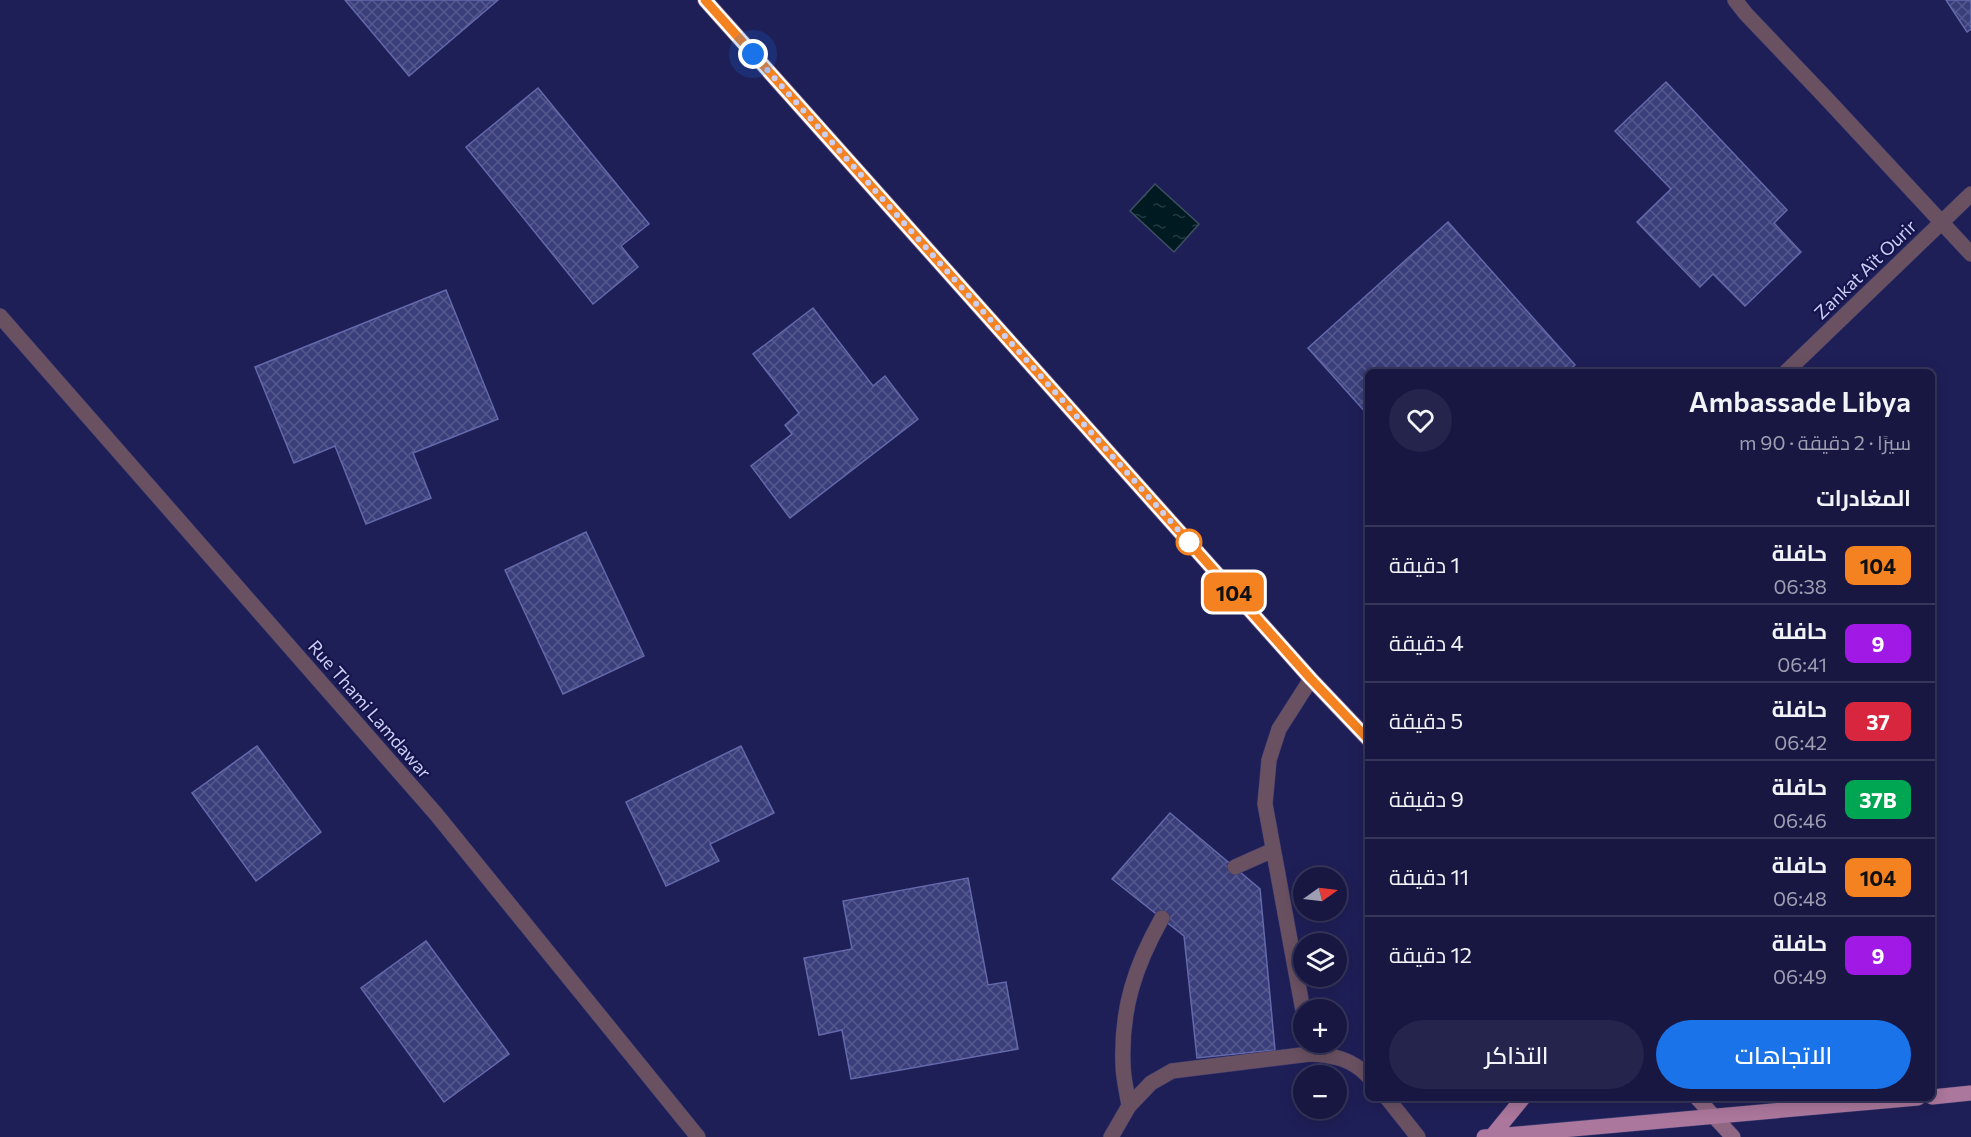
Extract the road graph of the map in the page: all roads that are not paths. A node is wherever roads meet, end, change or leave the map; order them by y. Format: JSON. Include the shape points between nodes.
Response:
{"nodes":[{"id":1,"x":705,"y":0,"type":"edge"},
{"id":2,"x":1734,"y":0,"type":"edge"},
{"id":3,"x":1971,"y":194,"type":"edge"},
{"id":4,"x":1941,"y":224,"type":"junction"},
{"id":5,"x":1971,"y":254,"type":"edge"},
{"id":6,"x":0,"y":316,"type":"edge"},
{"id":7,"x":1789,"y":369,"type":"edge"},
{"id":8,"x":1311,"y":679,"type":"junction"},
{"id":9,"x":1365,"y":736,"type":"edge"},
{"id":10,"x":1273,"y":850,"type":"junction"},
{"id":11,"x":1235,"y":867,"type":"dead end"},
{"id":12,"x":1162,"y":918,"type":"dead end"},
{"id":13,"x":1301,"y":999,"type":"edge"},
{"id":14,"x":1293,"y":1051,"type":"edge"},
{"id":15,"x":1325,"y":1053,"type":"edge"},
{"id":16,"x":1365,"y":1074,"type":"edge"},
{"id":17,"x":1971,"y":1093,"type":"edge"},
{"id":18,"x":1935,"y":1097,"type":"edge"},
{"id":19,"x":1389,"y":1101,"type":"edge"},
{"id":20,"x":1520,"y":1101,"type":"edge"},
{"id":21,"x":1700,"y":1101,"type":"edge"},
{"id":22,"x":1884,"y":1101,"type":"edge"},
{"id":23,"x":1129,"y":1106,"type":"junction"},
{"id":24,"x":1713,"y":1116,"type":"junction"},
{"id":25,"x":698,"y":1137,"type":"edge"},
{"id":26,"x":1111,"y":1137,"type":"edge"},
{"id":27,"x":1419,"y":1137,"type":"edge"},
{"id":28,"x":1488,"y":1137,"type":"edge"},
{"id":29,"x":1733,"y":1137,"type":"edge"}],
"edges":[{"from":1,"to":8,"type":"main road"},
{"from":2,"to":4,"type":"street"},
{"from":3,"to":4,"type":"street","name":"Zankat Aït Ourir"},
{"from":4,"to":5,"type":"street"},
{"from":4,"to":7,"type":"street","name":"Zankat Aït Ourir"},
{"from":6,"to":25,"type":"street","name":"Rue Thami Lamdawar","via":[[436,814]]},
{"from":8,"to":9,"type":"main road"},
{"from":8,"to":10,"type":"street","via":[[1279,729],[1269,760],[1265,804]]},
{"from":10,"to":11,"type":"street"},
{"from":10,"to":13,"type":"street"},
{"from":12,"to":23,"type":"street","via":[[1131,985],[1123,1065]]},
{"from":14,"to":23,"type":"street","via":[[1172,1071],[1151,1083]]},
{"from":15,"to":16,"type":"street","via":[[1349,1061]]},
{"from":17,"to":18,"type":"main road"},
{"from":19,"to":27,"type":"street"},
{"from":20,"to":28,"type":"main road"},
{"from":21,"to":24,"type":"main road"},
{"from":22,"to":24,"type":"main road"},
{"from":23,"to":26,"type":"street"},
{"from":24,"to":28,"type":"main road"},
{"from":24,"to":29,"type":"main road"}]}
